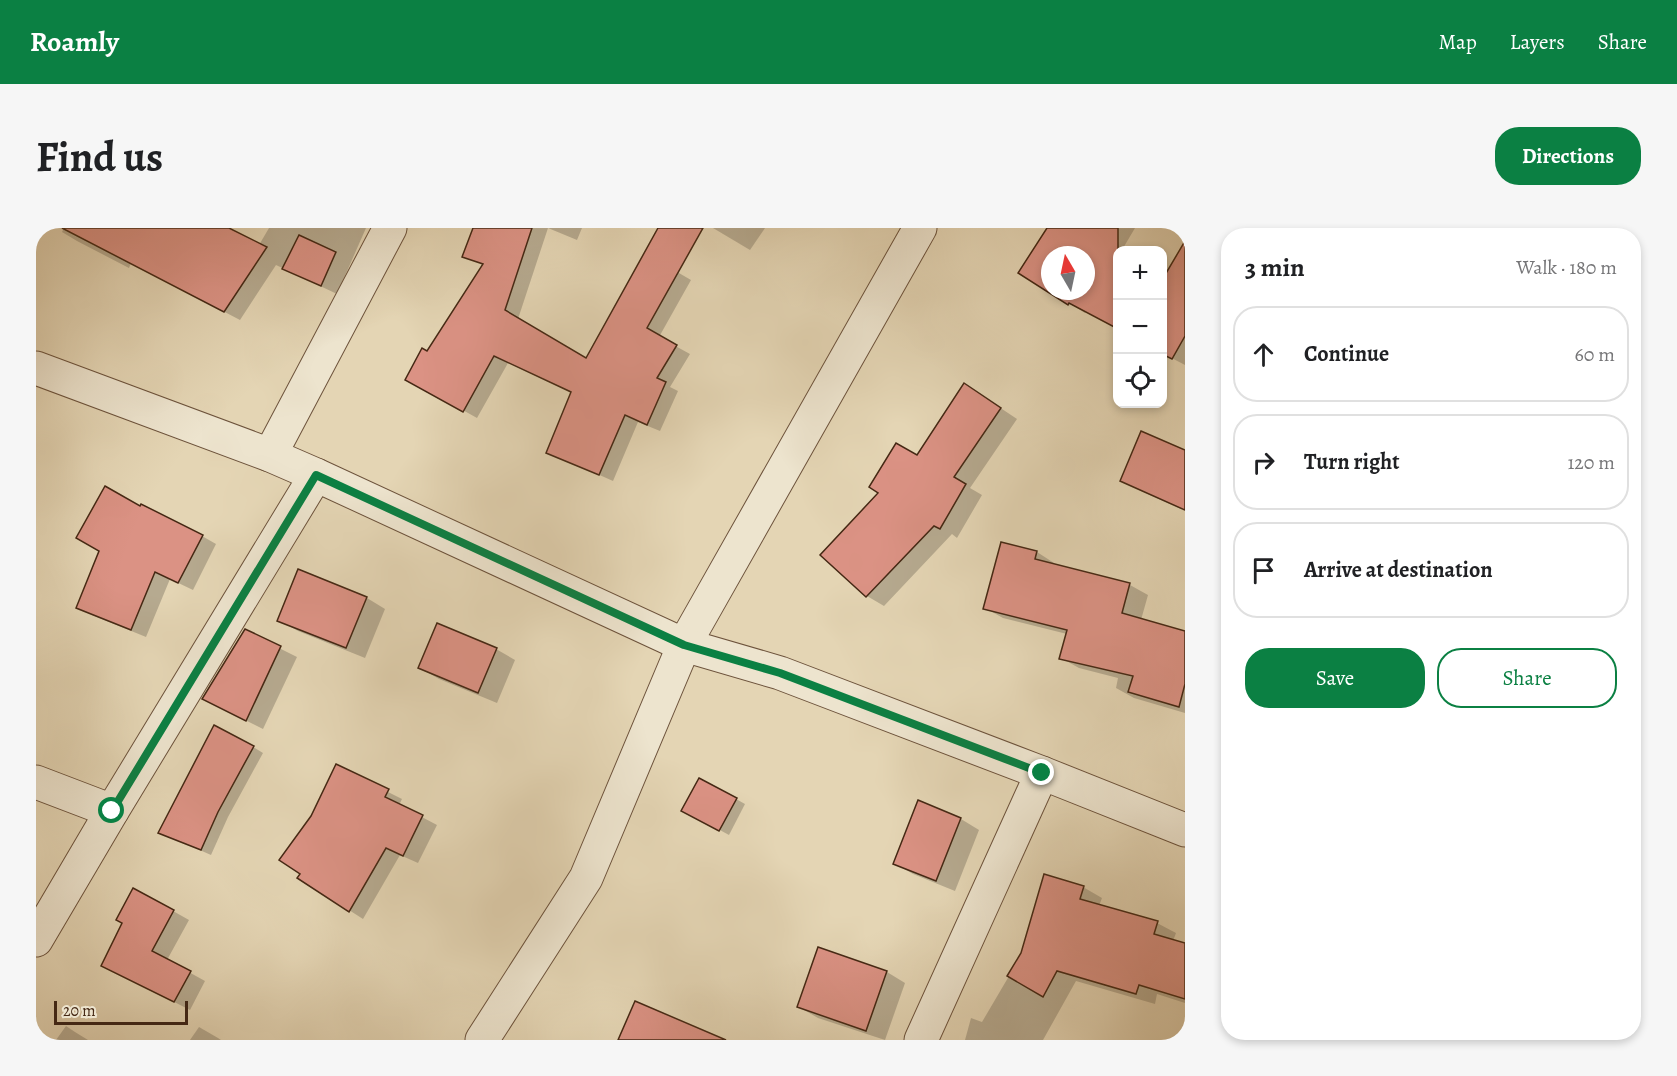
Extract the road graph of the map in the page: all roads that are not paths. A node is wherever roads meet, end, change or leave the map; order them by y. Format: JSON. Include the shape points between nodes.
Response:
{"nodes":[{"id":1,"x":390,"y":228,"type":"edge"},
{"id":2,"x":920,"y":228,"type":"edge"},
{"id":3,"x":36,"y":368,"type":"edge"},
{"id":4,"x":270,"y":455,"type":"junction"},
{"id":5,"x":316,"y":475,"type":"junction"},
{"id":6,"x":684,"y":645,"type":"junction"},
{"id":7,"x":1042,"y":773,"type":"junction"},
{"id":8,"x":36,"y":782,"type":"edge"},
{"id":9,"x":112,"y":811,"type":"junction"},
{"id":10,"x":1185,"y":830,"type":"edge"},
{"id":11,"x":36,"y":940,"type":"edge"},
{"id":12,"x":482,"y":1040,"type":"edge"},
{"id":13,"x":921,"y":1040,"type":"edge"}],
"edges":[{"from":1,"to":4,"type":"street"},
{"from":2,"to":6,"type":"street"},
{"from":3,"to":4,"type":"street"},
{"from":4,"to":5,"type":"street"},
{"from":5,"to":6,"type":"street"},
{"from":5,"to":9,"type":"street"},
{"from":6,"to":7,"type":"street","via":[[780,673]]},
{"from":6,"to":12,"type":"street","via":[[586,878]]},
{"from":7,"to":10,"type":"street"},
{"from":7,"to":13,"type":"street"},
{"from":8,"to":9,"type":"street"},
{"from":9,"to":11,"type":"street"}]}
